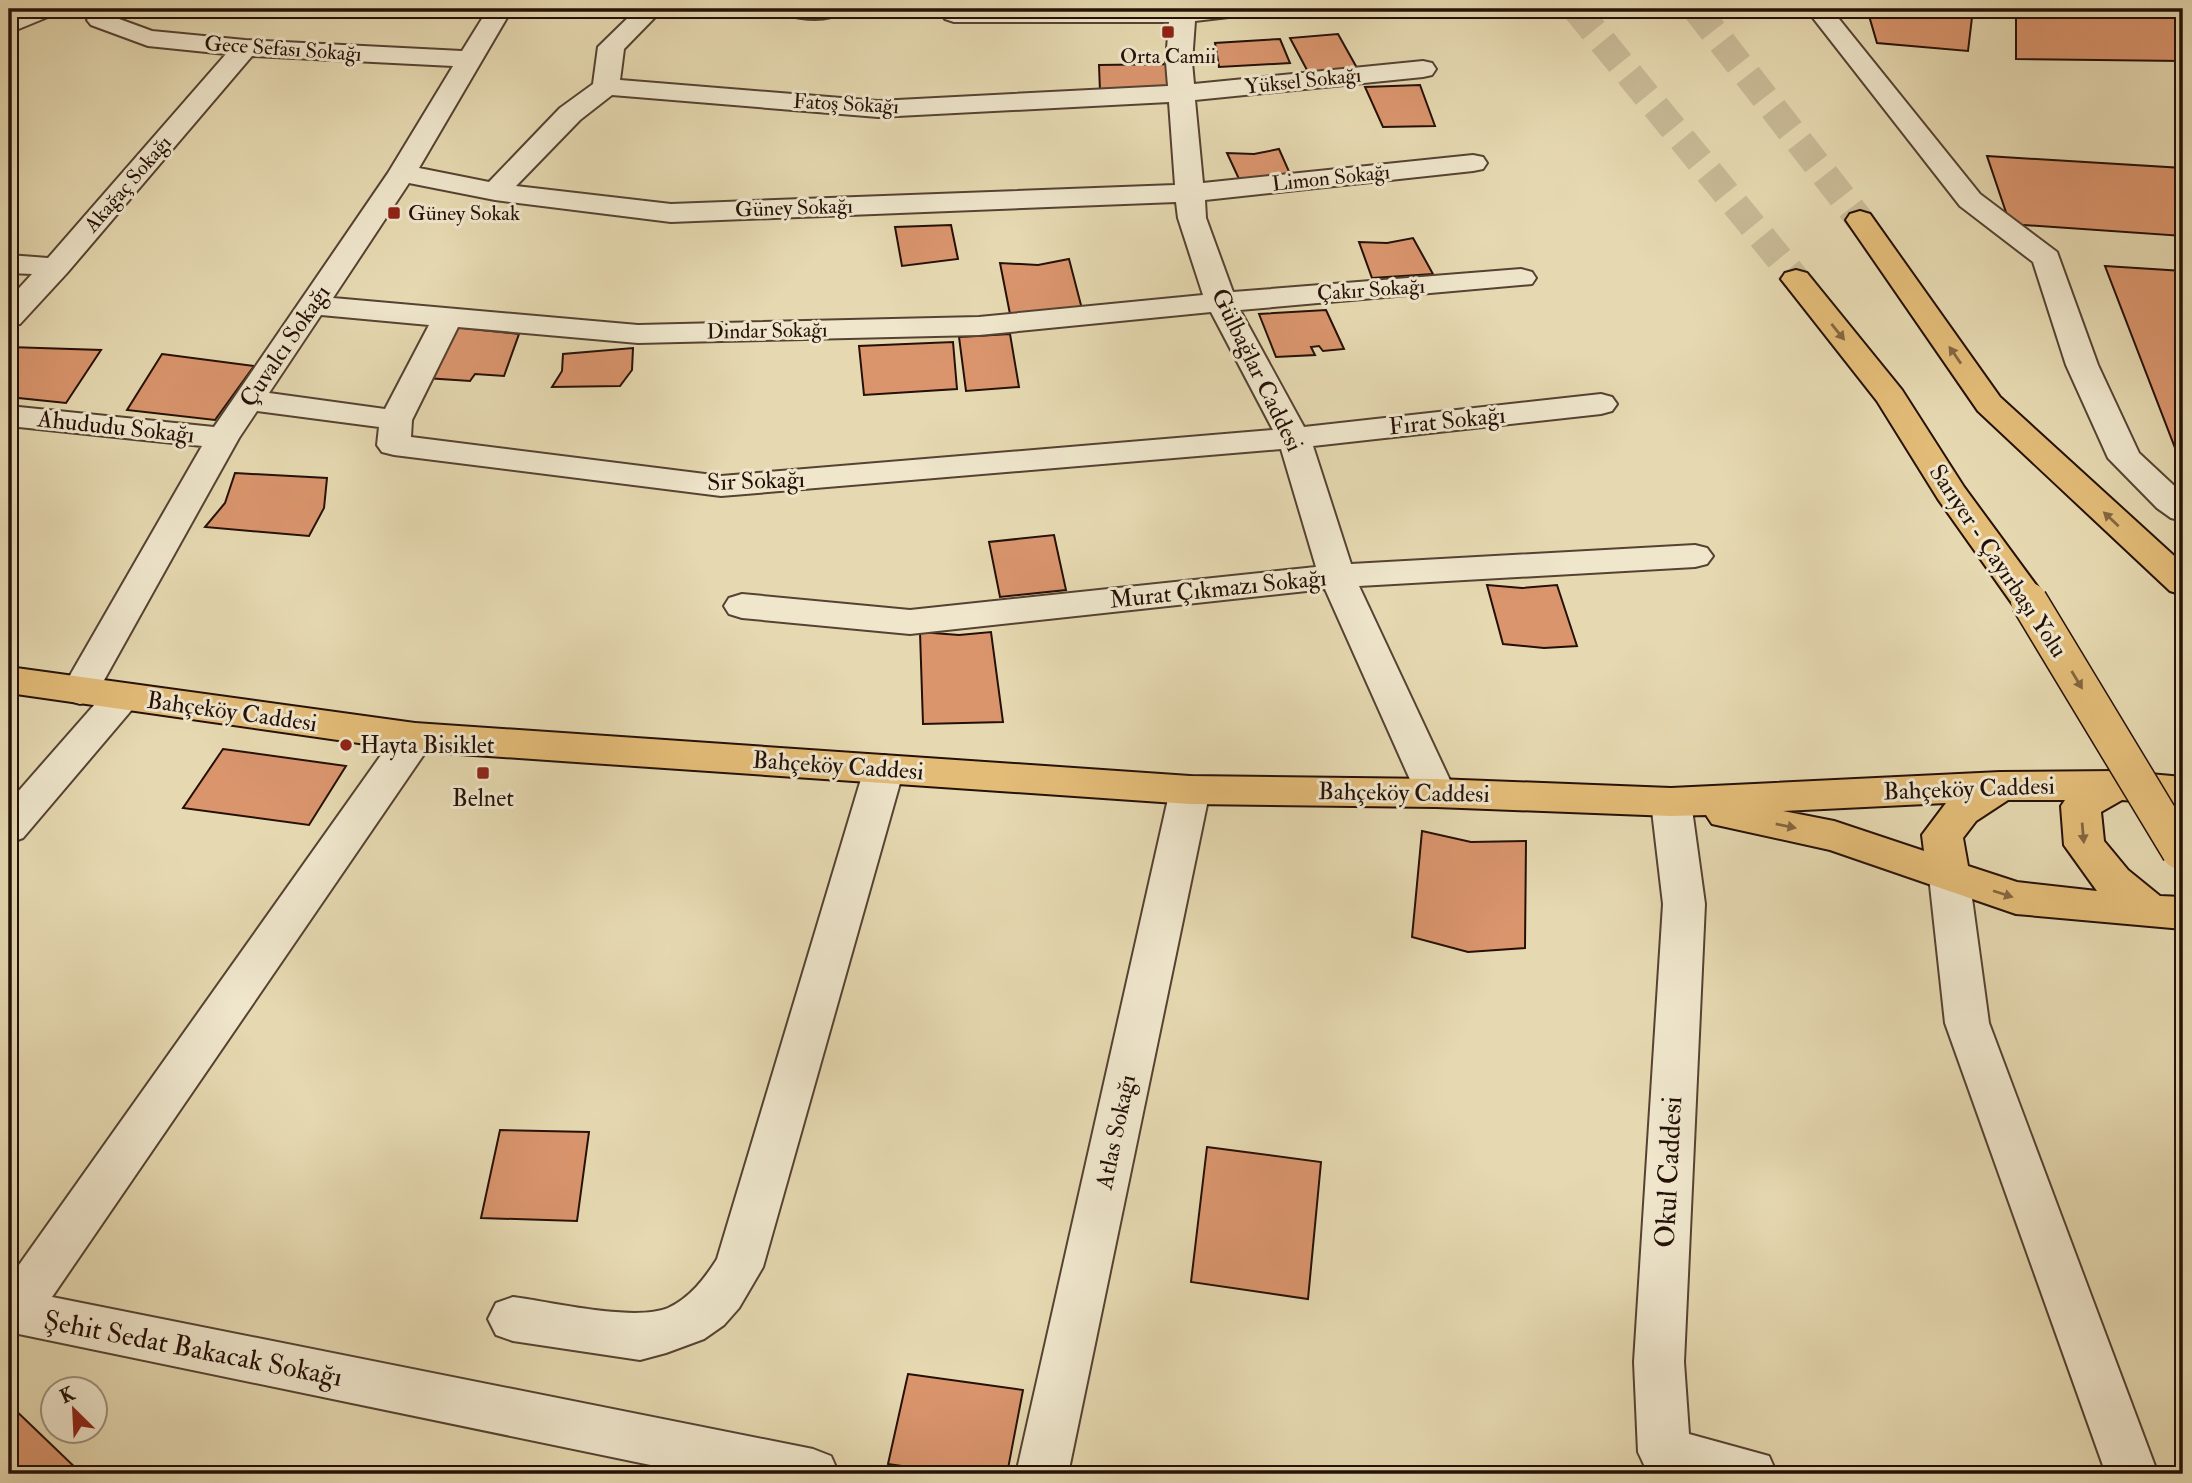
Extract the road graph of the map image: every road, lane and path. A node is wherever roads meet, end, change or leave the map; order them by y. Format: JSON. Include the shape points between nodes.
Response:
{"nodes":[{"id":1,"x":46,"y":9,"type":"edge"},
{"id":2,"x":500,"y":9,"type":"edge"},
{"id":3,"x":651,"y":9,"type":"edge"},
{"id":4,"x":791,"y":9,"type":"edge"},
{"id":5,"x":1245,"y":9,"type":"edge"},
{"id":6,"x":1818,"y":9,"type":"edge"},
{"id":7,"x":822,"y":12,"type":"dead end"},
{"id":8,"x":1183,"y":12,"type":"edge"},
{"id":9,"x":954,"y":14,"type":"dead end"},
{"id":10,"x":100,"y":20,"type":"dead end"},
{"id":11,"x":9,"y":25,"type":"edge"},
{"id":12,"x":245,"y":48,"type":"junction"},
{"id":13,"x":470,"y":60,"type":"junction"},
{"id":14,"x":1423,"y":68,"type":"dead end"},
{"id":15,"x":606,"y":87,"type":"junction"},
{"id":16,"x":1182,"y":93,"type":"junction"},
{"id":17,"x":1473,"y":163,"type":"dead end"},
{"id":18,"x":402,"y":173,"type":"junction"},
{"id":19,"x":495,"y":192,"type":"junction"},
{"id":20,"x":1190,"y":193,"type":"junction"},
{"id":21,"x":1860,"y":220,"type":"tunnel mouth"},
{"id":22,"x":9,"y":264,"type":"edge"},
{"id":23,"x":56,"y":267,"type":"junction"},
{"id":24,"x":1521,"y":278,"type":"dead end"},
{"id":25,"x":1796,"y":279,"type":"tunnel mouth"},
{"id":26,"x":1221,"y":302,"type":"junction"},
{"id":27,"x":313,"y":305,"type":"junction"},
{"id":28,"x":9,"y":317,"type":"edge"},
{"id":29,"x":448,"y":317,"type":"junction"},
{"id":30,"x":248,"y":400,"type":"junction"},
{"id":31,"x":1601,"y":404,"type":"dead end"},
{"id":32,"x":9,"y":416,"type":"edge"},
{"id":33,"x":396,"y":420,"type":"junction"},
{"id":34,"x":223,"y":438,"type":"junction"},
{"id":35,"x":1294,"y":438,"type":"junction"},
{"id":36,"x":2183,"y":510,"type":"edge"},
{"id":37,"x":1695,"y":556,"type":"dead end"},
{"id":38,"x":2172,"y":574,"type":"edge"},
{"id":39,"x":1337,"y":576,"type":"junction"},
{"id":40,"x":742,"y":606,"type":"dead end"},
{"id":41,"x":9,"y":680,"type":"edge"},
{"id":42,"x":80,"y":691,"type":"junction"},
{"id":43,"x":122,"y":697,"type":"junction"},
{"id":44,"x":415,"y":737,"type":"junction"},
{"id":45,"x":884,"y":769,"type":"junction"},
{"id":46,"x":2116,"y":785,"type":"junction"},
{"id":47,"x":2000,"y":786,"type":"junction"},
{"id":48,"x":1190,"y":790,"type":"junction"},
{"id":49,"x":2183,"y":791,"type":"edge"},
{"id":50,"x":1436,"y":793,"type":"junction"},
{"id":51,"x":1671,"y":802,"type":"junction"},
{"id":52,"x":9,"y":828,"type":"edge"},
{"id":53,"x":2183,"y":855,"type":"edge"},
{"id":54,"x":1949,"y":876,"type":"junction"},
{"id":55,"x":2167,"y":913,"type":"edge"},
{"id":56,"x":513,"y":1319,"type":"dead end"},
{"id":57,"x":813,"y":1474,"type":"edge"},
{"id":58,"x":1042,"y":1474,"type":"edge"},
{"id":59,"x":1751,"y":1474,"type":"edge"},
{"id":60,"x":2132,"y":1474,"type":"edge"}],
"edges":[{"from":1,"to":11,"type":"street"},
{"from":2,"to":13,"type":"street","name":"Çuvalcı Sokağı"},
{"from":3,"to":15,"type":"street","via":[[611,47]]},
{"from":4,"to":7,"type":"street"},
{"from":5,"to":8,"type":"street"},
{"from":6,"to":36,"type":"street","via":[[1970,200],[2047,258],[2082,365],[2125,458]]},
{"from":8,"to":9,"type":"street"},
{"from":8,"to":16,"type":"street","name":"Gülbağlar Caddesi"},
{"from":10,"to":12,"type":"street","name":"Gece Sefası Sokağı","via":[[148,38]]},
{"from":12,"to":13,"type":"street","name":"Gece Sefası Sokağı"},
{"from":12,"to":23,"type":"street","name":"Akağaç Sokağı"},
{"from":13,"to":18,"type":"street","name":"Çuvalcı Sokağı"},
{"from":14,"to":16,"type":"street","name":"Yüksel Sokağı"},
{"from":15,"to":16,"type":"street","name":"Fatoş Sokağı","via":[[878,108]]},
{"from":15,"to":19,"type":"street","via":[[570,114]]},
{"from":16,"to":20,"type":"street","name":"Gülbağlar Caddesi"},
{"from":17,"to":20,"type":"street","name":"Limon Sokağı"},
{"from":18,"to":19,"type":"street","name":"Güney Sokağı"},
{"from":18,"to":27,"type":"street","name":"Çuvalcı Sokağı"},
{"from":19,"to":20,"type":"street","name":"Güney Sokağı","via":[[671,213]]},
{"from":20,"to":26,"type":"street","name":"Gülbağlar Caddesi","via":[[1192,218]]},
{"from":38,"to":21,"type":"main road","one_way":true,"via":[[1989,404]]},
{"from":22,"to":23,"type":"street"},
{"from":23,"to":28,"type":"street","name":"Akağaç Sokağı"},
{"from":24,"to":26,"type":"street","name":"Çakır Sokağı"},
{"from":25,"to":53,"type":"main road","name":"Sarıyer - Çayırbaşı Yolu","one_way":true,"bridge":true,"via":[[1891,397],[1950,492],[2029,601]]},
{"from":26,"to":29,"type":"street","name":"Dindar Sokağı","via":[[979,326],[753,332],[638,334]]},
{"from":26,"to":35,"type":"street","name":"Gülbağlar Caddesi"},
{"from":27,"to":29,"type":"street","name":"Dindar Sokağı"},
{"from":27,"to":30,"type":"street","name":"Çuvalcı Sokağı"},
{"from":29,"to":33,"type":"street"},
{"from":30,"to":33,"type":"street"},
{"from":30,"to":34,"type":"street","name":"Çuvalcı Sokağı"},
{"from":31,"to":35,"type":"street","name":"Fırat Sokağı"},
{"from":32,"to":34,"type":"street","name":"Ahududu Sokağı"},
{"from":33,"to":35,"type":"street","name":"Sır Sokağı","via":[[394,445],[721,486]]},
{"from":34,"to":42,"type":"street","name":"Çuvalcı Sokağı"},
{"from":35,"to":39,"type":"street","name":"Gülbağlar Caddesi"},
{"from":37,"to":39,"type":"street","name":"Murat Çıkmazı Sokağı"},
{"from":39,"to":40,"type":"street","name":"Murat Çıkmazı Sokağı","via":[[910,622]]},
{"from":39,"to":50,"type":"street","name":"Gülbağlar Caddesi"},
{"from":41,"to":42,"type":"main road","name":"Bahçeköy Caddesi"},
{"from":42,"to":43,"type":"main road","name":"Bahçeköy Caddesi"},
{"from":43,"to":44,"type":"main road","name":"Bahçeköy Caddesi"},
{"from":43,"to":52,"type":"street"},
{"from":44,"to":45,"type":"main road","name":"Bahçeköy Caddesi"},
{"from":44,"to":57,"type":"street","name":"Şehit Sedat Bakacak Sokağı","via":[[14,1312]]},
{"from":45,"to":48,"type":"main road","name":"Bahçeköy Caddesi"},
{"from":45,"to":56,"type":"street","via":[[740,1266],[733,1277],[707,1309],[687,1323],[640,1337]]},
{"from":46,"to":47,"type":"main road","name":"Bahçeköy Caddesi"},
{"from":46,"to":49,"type":"main road","name":"Bahçeköy Caddesi"},
{"from":46,"to":55,"type":"main road","one_way":true,"via":[[2081,806],[2084,845],[2113,881]]},
{"from":47,"to":51,"type":"main road","name":"Bahçeköy Caddesi"},
{"from":47,"to":54,"type":"main road","via":[[1962,811],[1942,835]]},
{"from":48,"to":50,"type":"main road","name":"Bahçeköy Caddesi"},
{"from":48,"to":58,"type":"street","name":"Atlas Sokağı"},
{"from":50,"to":51,"type":"main road","name":"Bahçeköy Caddesi"},
{"from":51,"to":54,"type":"main road","name":"Bahçeköy Caddesi","one_way":true,"via":[[1834,836]]},
{"from":51,"to":59,"type":"street","name":"Okul Caddesi","via":[[1684,904],[1659,1362],[1664,1452]]},
{"from":54,"to":55,"type":"main road","name":"Bahçeköy Caddesi","one_way":true,"via":[[2016,898]]},
{"from":54,"to":60,"type":"street","via":[[1967,1023]]}]}
